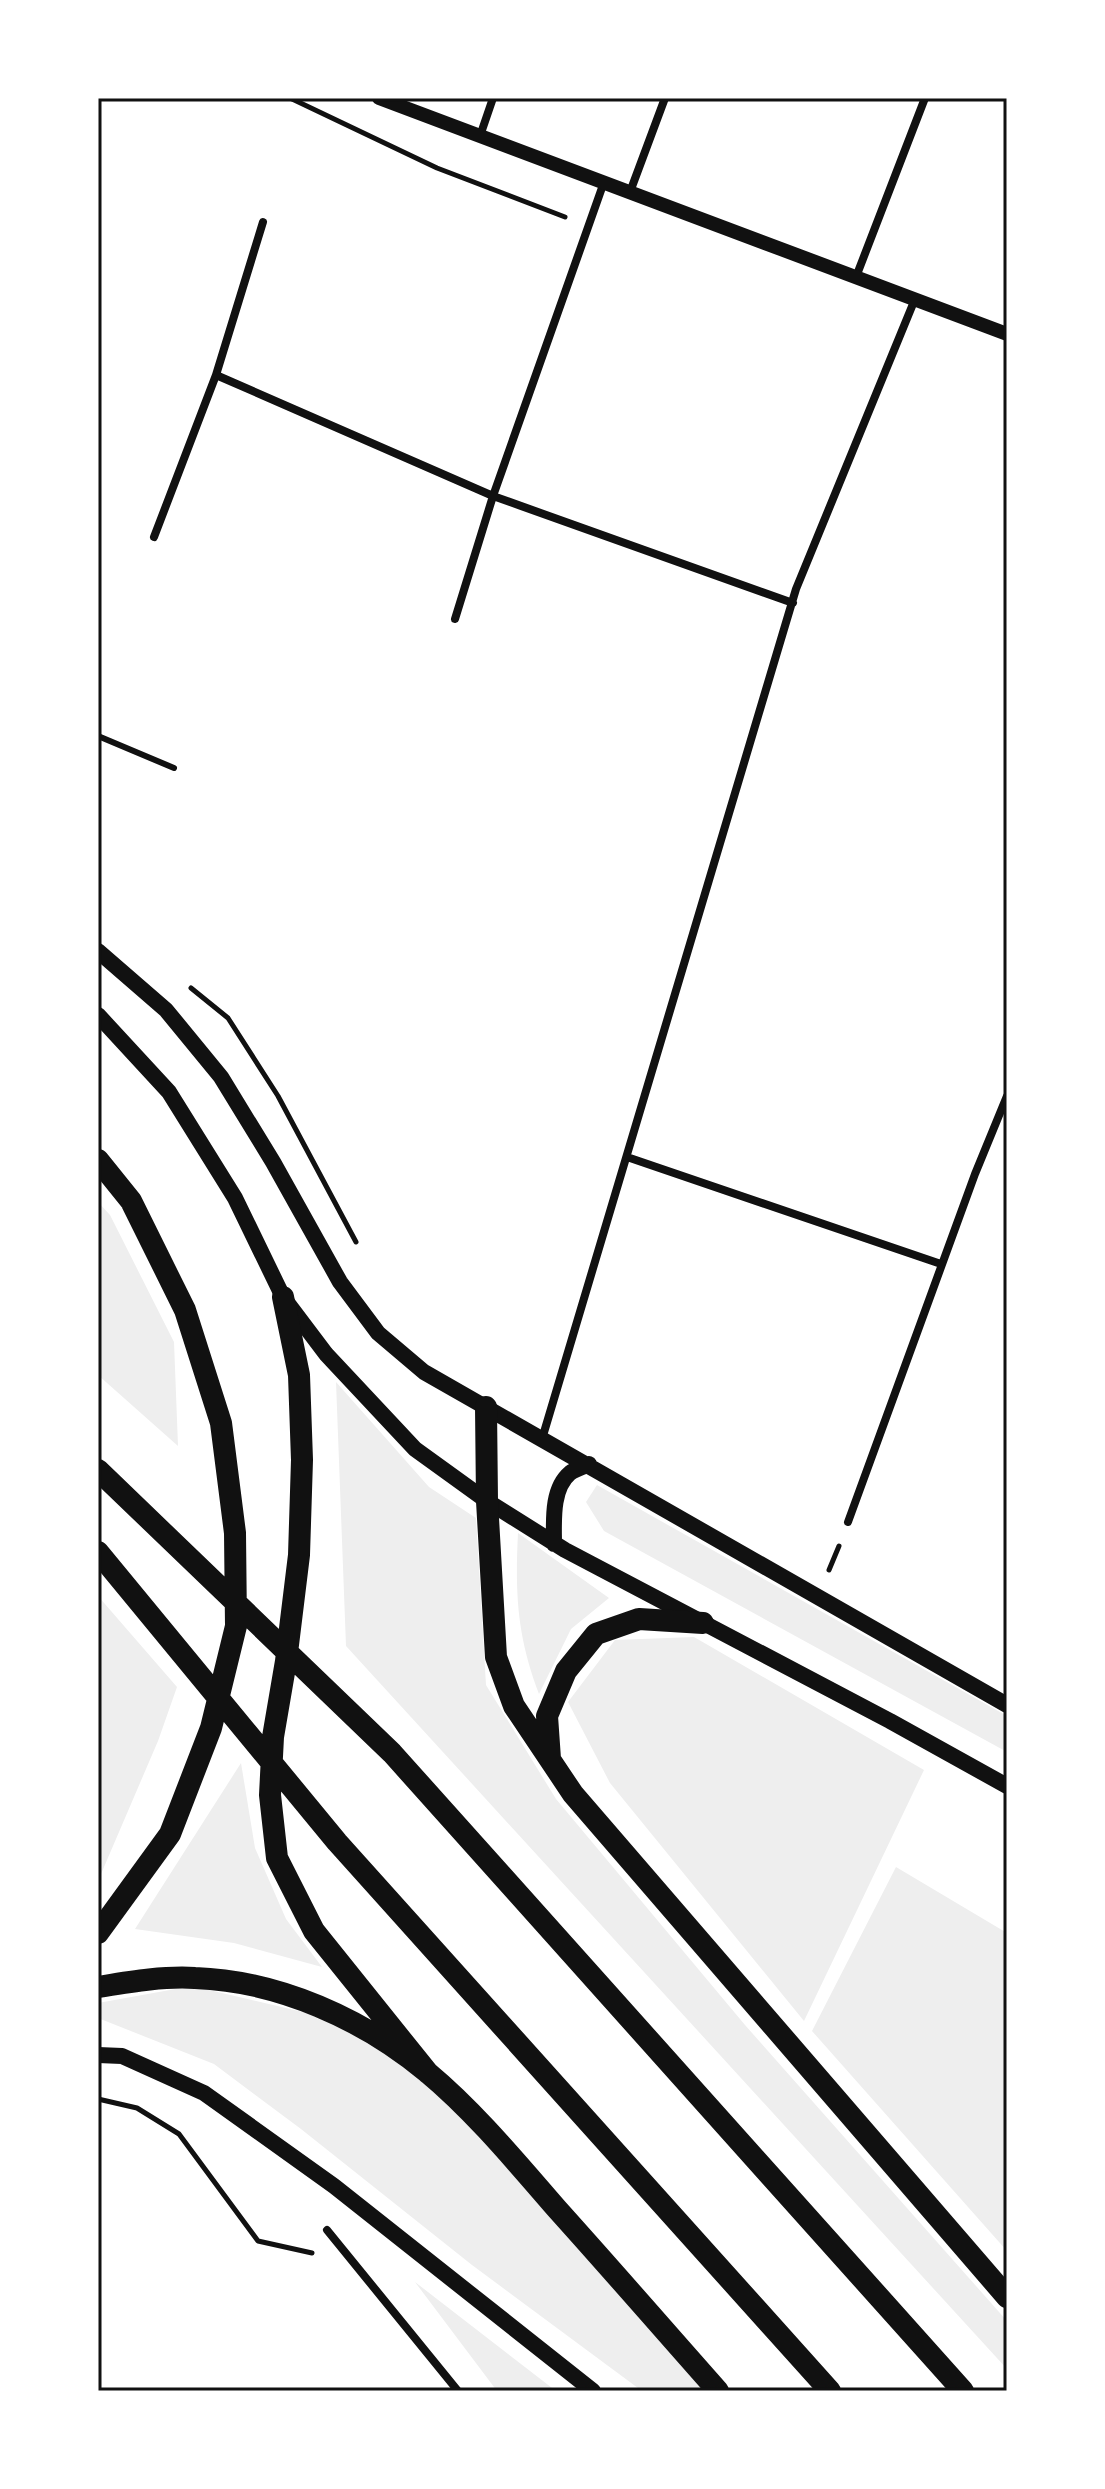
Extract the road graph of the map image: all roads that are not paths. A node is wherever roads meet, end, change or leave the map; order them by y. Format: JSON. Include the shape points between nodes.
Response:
{"nodes":[{"id":1,"x":379,"y":98,"type":"edge"},
{"id":2,"x":493,"y":98,"type":"edge"},
{"id":3,"x":665,"y":98,"type":"edge"},
{"id":4,"x":925,"y":98,"type":"edge"},
{"id":5,"x":480,"y":136,"type":"junction"},
{"id":6,"x":604,"y":182,"type":"junction"},
{"id":7,"x":630,"y":192,"type":"junction"},
{"id":8,"x":263,"y":222,"type":"dead end"},
{"id":9,"x":856,"y":277,"type":"junction"},
{"id":10,"x":915,"y":299,"type":"junction"},
{"id":11,"x":1007,"y":334,"type":"edge"},
{"id":12,"x":216,"y":375,"type":"junction"},
{"id":13,"x":493,"y":496,"type":"junction"},
{"id":14,"x":154,"y":537,"type":"dead end"},
{"id":15,"x":793,"y":603,"type":"junction"},
{"id":16,"x":455,"y":619,"type":"dead end"},
{"id":17,"x":98,"y":736,"type":"edge"},
{"id":18,"x":174,"y":768,"type":"dead end"},
{"id":19,"x":98,"y":951,"type":"edge"},
{"id":20,"x":98,"y":1015,"type":"edge"},
{"id":21,"x":1007,"y":1096,"type":"edge"},
{"id":22,"x":627,"y":1157,"type":"junction"},
{"id":23,"x":98,"y":1160,"type":"edge"},
{"id":24,"x":941,"y":1264,"type":"junction"},
{"id":25,"x":283,"y":1297,"type":"junction"},
{"id":26,"x":486,"y":1407,"type":"junction"},
{"id":27,"x":542,"y":1439,"type":"junction"},
{"id":28,"x":589,"y":1464,"type":"junction"},
{"id":29,"x":98,"y":1470,"type":"edge"},
{"id":30,"x":487,"y":1501,"type":"junction"},
{"id":31,"x":848,"y":1522,"type":"road end"},
{"id":32,"x":554,"y":1544,"type":"junction"},
{"id":33,"x":98,"y":1552,"type":"edge"},
{"id":34,"x":703,"y":1623,"type":"junction"},
{"id":35,"x":1007,"y":1705,"type":"edge"},
{"id":36,"x":550,"y":1760,"type":"junction"},
{"id":37,"x":1007,"y":1786,"type":"edge"},
{"id":38,"x":98,"y":1933,"type":"edge"},
{"id":39,"x":98,"y":1987,"type":"edge"},
{"id":40,"x":98,"y":2055,"type":"edge"},
{"id":41,"x":428,"y":2073,"type":"junction"},
{"id":42,"x":327,"y":2230,"type":"dead end"},
{"id":43,"x":1007,"y":2297,"type":"edge"},
{"id":44,"x":458,"y":2391,"type":"edge"},
{"id":45,"x":593,"y":2391,"type":"edge"},
{"id":46,"x":718,"y":2391,"type":"edge"},
{"id":47,"x":830,"y":2391,"type":"edge"},
{"id":48,"x":963,"y":2391,"type":"edge"}],
"edges":[{"from":1,"to":5,"type":"street"},
{"from":2,"to":5,"type":"street"},
{"from":3,"to":7,"type":"street"},
{"from":4,"to":9,"type":"street"},
{"from":5,"to":6,"type":"street"},
{"from":6,"to":7,"type":"street"},
{"from":6,"to":13,"type":"street"},
{"from":7,"to":9,"type":"street"},
{"from":8,"to":12,"type":"street"},
{"from":9,"to":10,"type":"street"},
{"from":10,"to":11,"type":"street"},
{"from":10,"to":15,"type":"street"},
{"from":12,"to":13,"type":"street"},
{"from":12,"to":14,"type":"street"},
{"from":13,"to":15,"type":"street"},
{"from":13,"to":16,"type":"street"},
{"from":15,"to":22,"type":"street"},
{"from":17,"to":18,"type":"lane"},
{"from":19,"to":26,"type":"main road","via":[[166,1010],[221,1077],[340,1282],[378,1333],[424,1372]]},
{"from":20,"to":25,"type":"main road","via":[[169,1092],[235,1198]]},
{"from":21,"to":24,"type":"street"},
{"from":22,"to":24,"type":"street"},
{"from":22,"to":27,"type":"street"},
{"from":23,"to":38,"type":"highway","via":[[131,1201],[185,1310],[221,1423],[235,1533],[236,1626],[211,1728],[170,1834]]},
{"from":24,"to":31,"type":"street"},
{"from":25,"to":30,"type":"main road","via":[[326,1354],[415,1449]]},
{"from":25,"to":41,"type":"highway","via":[[299,1375],[302,1460],[299,1555],[273,1737],[270,1795],[277,1858],[314,1931]]},
{"from":26,"to":27,"type":"main road"},
{"from":26,"to":30,"type":"highway"},
{"from":27,"to":28,"type":"main road"},
{"from":28,"to":32,"type":"main road","via":[[569,1474],[559,1491]]},
{"from":28,"to":35,"type":"main road"},
{"from":29,"to":48,"type":"highway","via":[[392,1753]]},
{"from":30,"to":32,"type":"main road"},
{"from":30,"to":36,"type":"highway","via":[[496,1657],[514,1706]]},
{"from":32,"to":34,"type":"main road"},
{"from":33,"to":47,"type":"highway","via":[[337,1842]]},
{"from":34,"to":36,"type":"highway","via":[[639,1619],[596,1634],[566,1671],[547,1716]]},
{"from":34,"to":37,"type":"main road"},
{"from":36,"to":43,"type":"highway","via":[[593,1818]]},
{"from":39,"to":41,"type":"highway","via":[[195,1978],[261,1988],[333,2012],[375,2034]]},
{"from":40,"to":45,"type":"main road","via":[[122,2056],[204,2093],[334,2186]]},
{"from":41,"to":46,"type":"highway","via":[[505,2149]]},
{"from":42,"to":44,"type":"street"}]}
